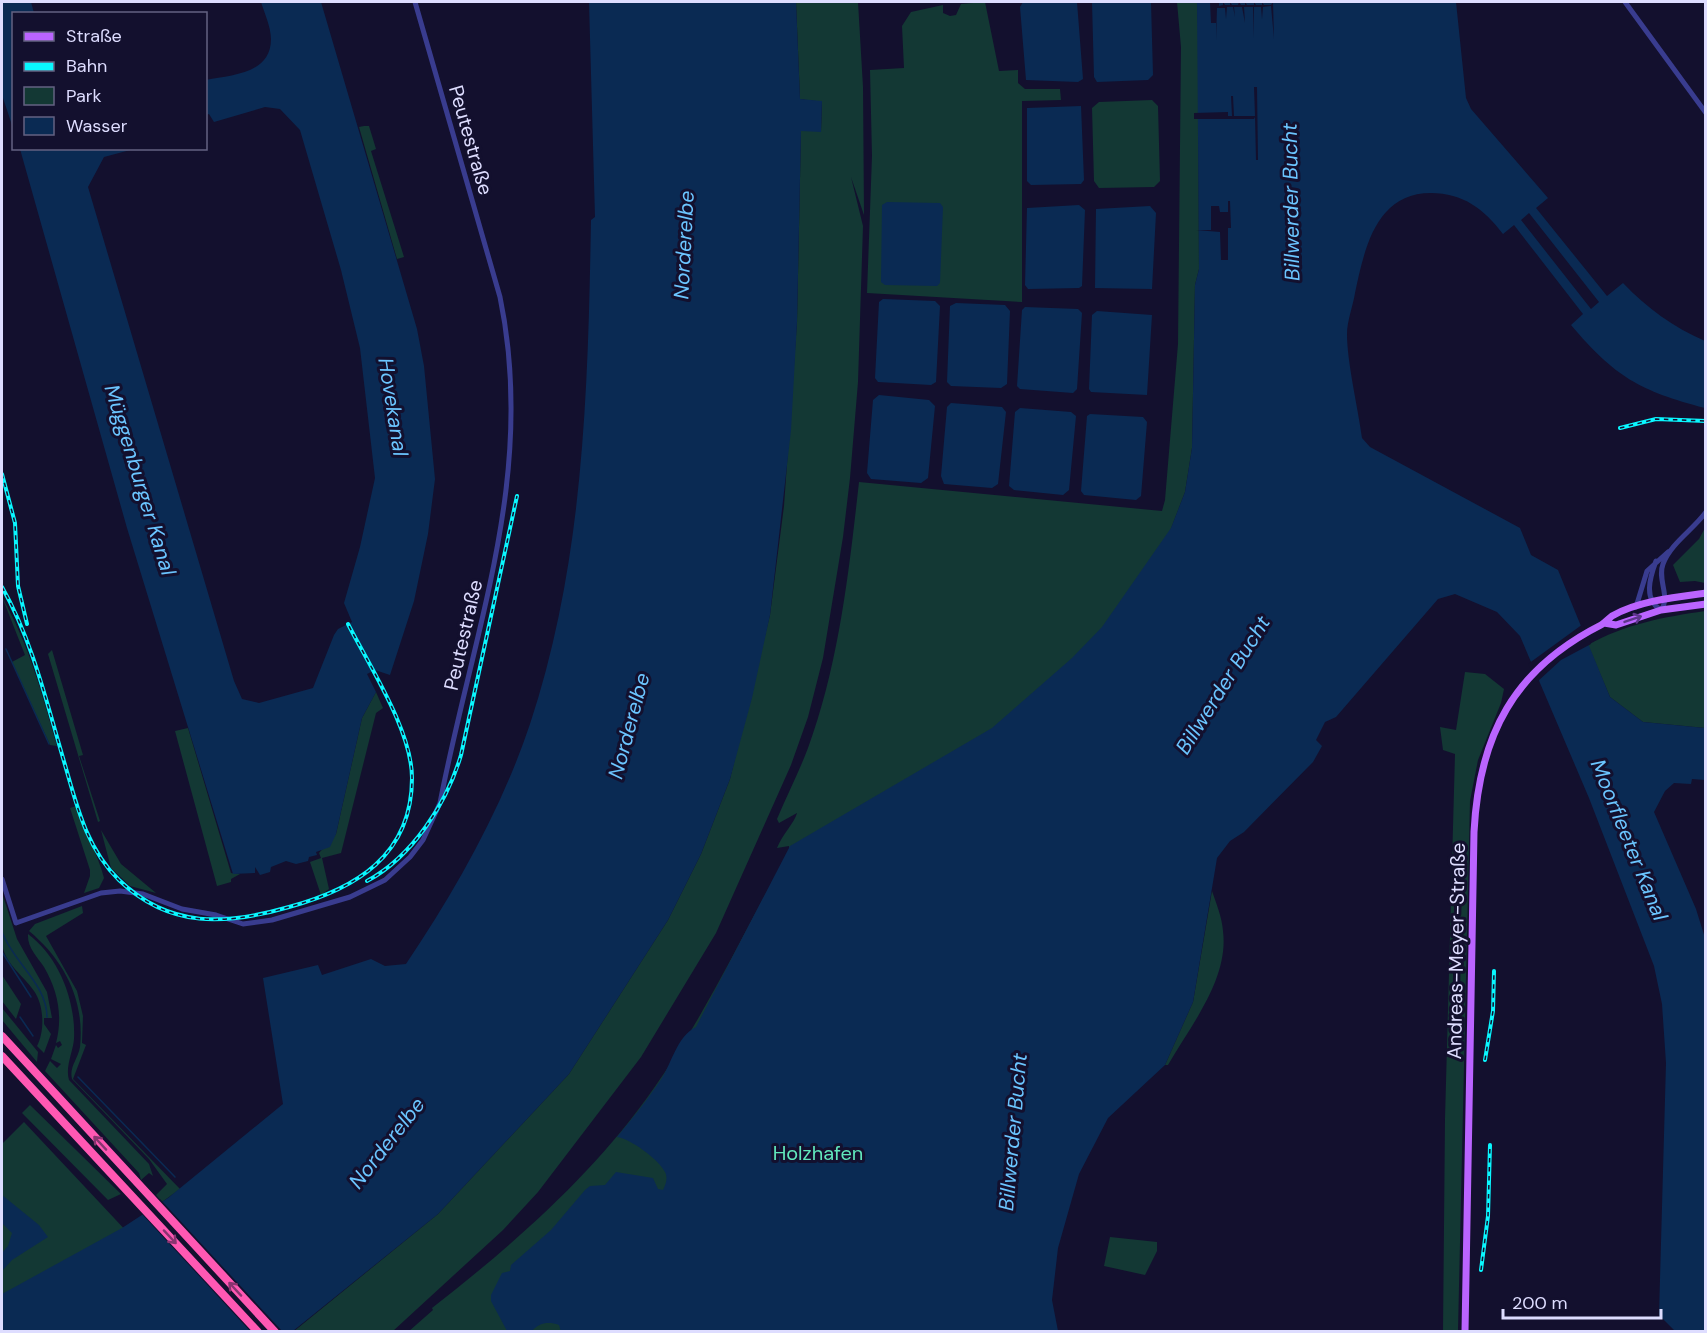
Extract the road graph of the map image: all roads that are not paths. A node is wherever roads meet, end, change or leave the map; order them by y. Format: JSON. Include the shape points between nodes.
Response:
{"nodes":[{"id":1,"x":415,"y":2,"type":"edge"},
{"id":2,"x":1625,"y":2,"type":"edge"},
{"id":3,"x":1706,"y":113,"type":"edge"},
{"id":4,"x":1706,"y":512,"type":"edge"},
{"id":5,"x":1672,"y":549,"type":"junction"},
{"id":6,"x":1656,"y":561,"type":"junction"},
{"id":7,"x":1706,"y":593,"type":"edge"},
{"id":8,"x":1666,"y":599,"type":"junction"},
{"id":9,"x":1652,"y":602,"type":"junction"},
{"id":10,"x":1706,"y":604,"type":"edge"},
{"id":11,"x":1635,"y":608,"type":"junction"},
{"id":12,"x":1661,"y":610,"type":"junction"},
{"id":13,"x":1604,"y":623,"type":"junction"},
{"id":14,"x":2,"y":879,"type":"edge"},
{"id":15,"x":2,"y":1036,"type":"edge"},
{"id":16,"x":2,"y":1056,"type":"edge"},
{"id":17,"x":258,"y":1332,"type":"edge"},
{"id":18,"x":275,"y":1332,"type":"edge"},
{"id":19,"x":1465,"y":1332,"type":"edge"}],
"edges":[{"from":1,"to":14,"type":"street","name":"Peutestraße","via":[[498,288],[511,388],[510,462],[501,532],[436,815],[410,857],[379,883],[350,897],[260,924],[243,924],[182,909],[128,891],[101,893],[16,923]]},
{"from":2,"to":3,"type":"street"},
{"from":4,"to":5,"type":"street"},
{"from":5,"to":6,"type":"street"},
{"from":5,"to":8,"type":"street","via":[[1660,575]]},
{"from":6,"to":9,"type":"street","via":[[1650,586]]},
{"from":6,"to":11,"type":"street","via":[[1644,578]]},
{"from":7,"to":8,"type":"main road","name":"Andreas-Meyer-Straße"},
{"from":8,"to":9,"type":"main road","name":"Andreas-Meyer-Straße"},
{"from":8,"to":12,"type":"street"},
{"from":9,"to":11,"type":"main road","name":"Andreas-Meyer-Straße"},
{"from":9,"to":12,"type":"street"},
{"from":10,"to":12,"type":"main road","name":"Andreas-Meyer-Straße"},
{"from":11,"to":13,"type":"main road","name":"Andreas-Meyer-Straße"},
{"from":13,"to":12,"type":"main road","name":"Andreas-Meyer-Straße","one_way":true,"via":[[1616,625]]},
{"from":13,"to":19,"type":"main road","name":"Andreas-Meyer-Straße","via":[[1550,656],[1524,682],[1498,721],[1479,780],[1475,819]]},
{"from":18,"to":15,"type":"highway","one_way":true},
{"from":16,"to":17,"type":"highway","one_way":true}]}
